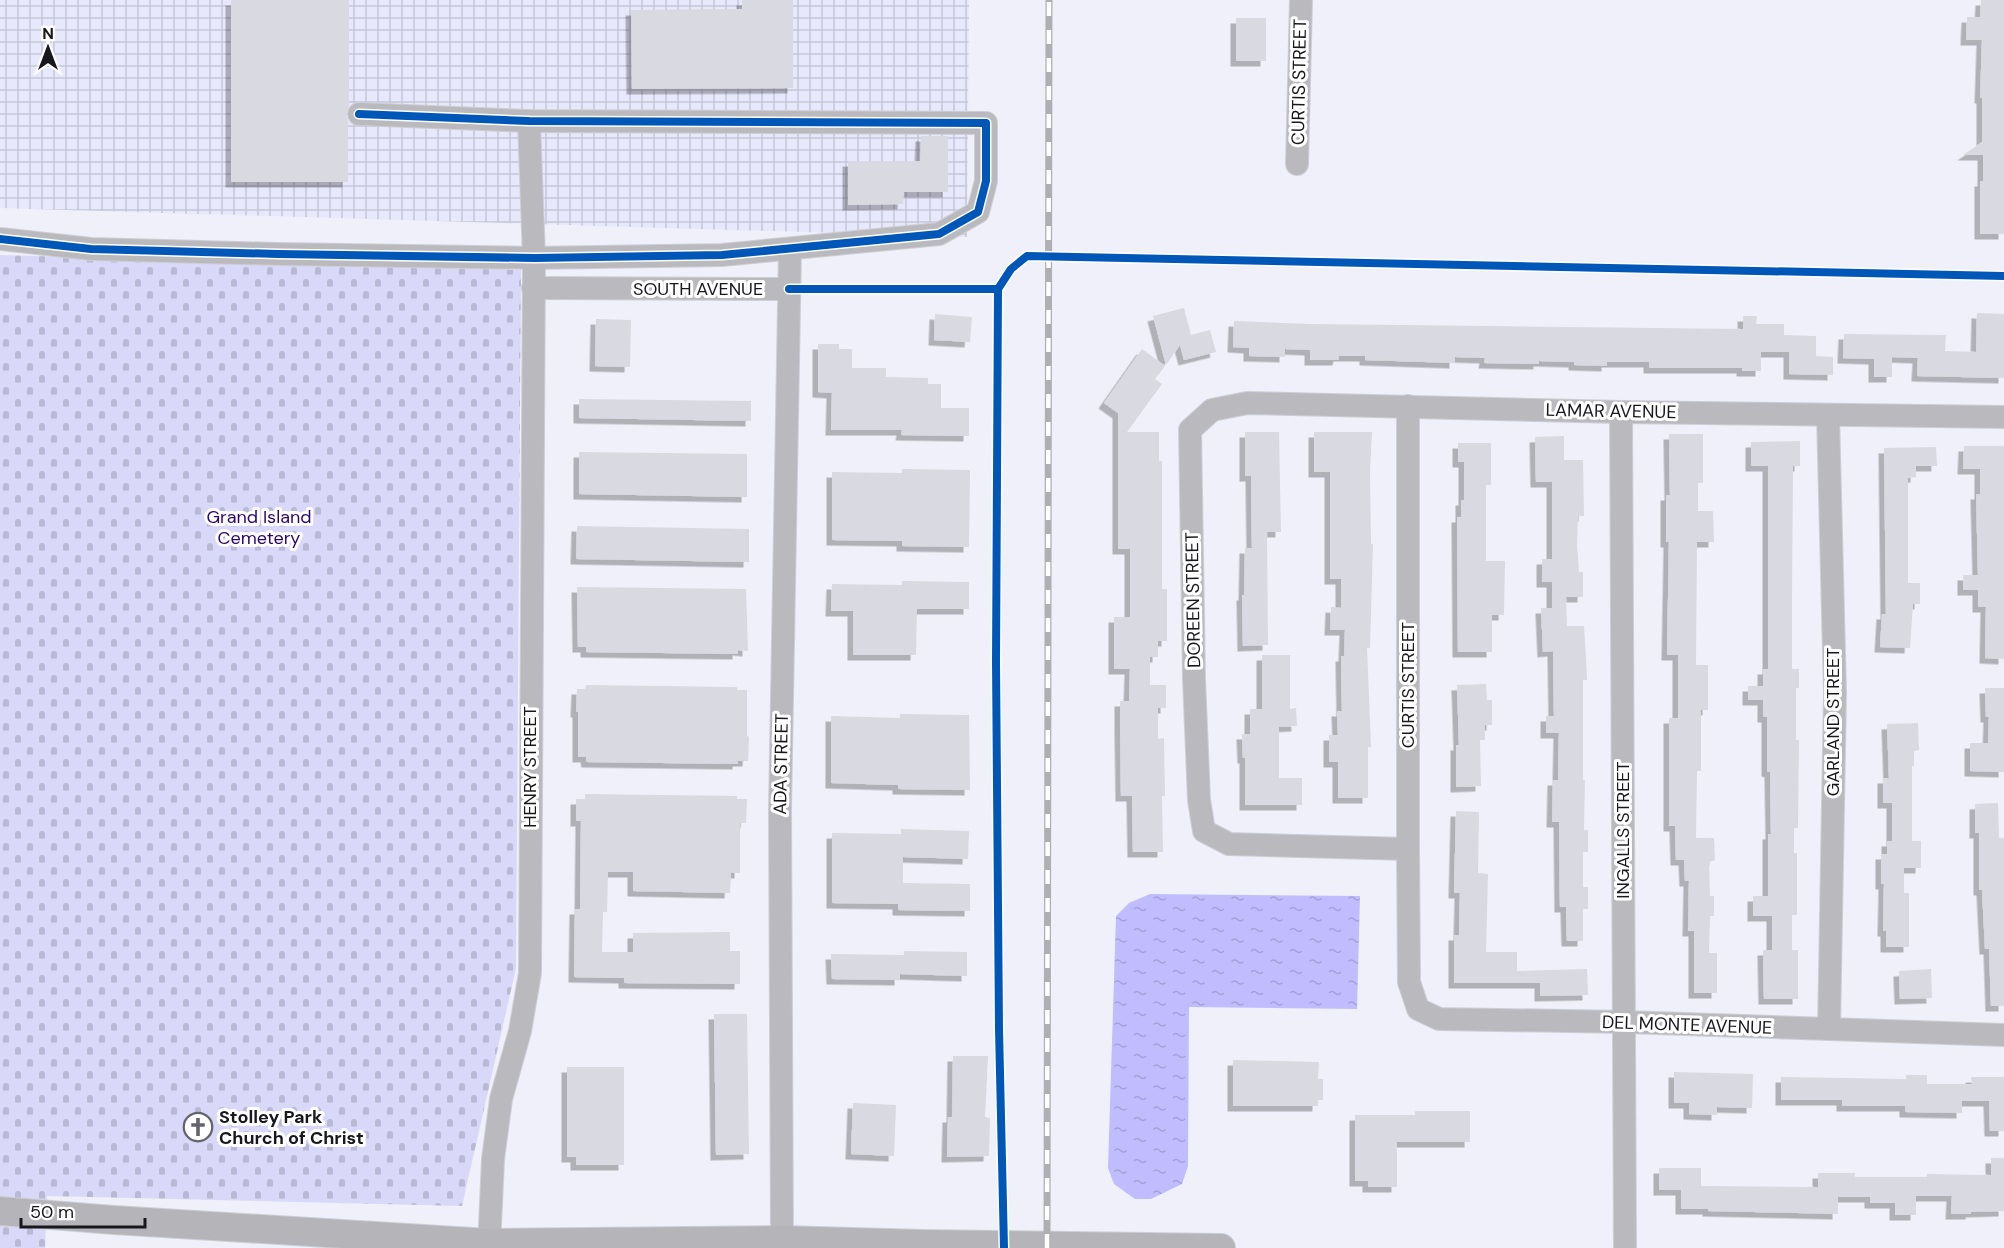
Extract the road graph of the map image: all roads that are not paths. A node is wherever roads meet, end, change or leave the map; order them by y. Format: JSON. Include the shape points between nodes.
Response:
{"nodes":[{"id":1,"x":1300,"y":0,"type":"edge"},
{"id":2,"x":359,"y":114,"type":"dead end"},
{"id":3,"x":529,"y":121,"type":"junction"},
{"id":4,"x":1297,"y":164,"type":"dead end"},
{"id":5,"x":0,"y":223,"type":"edge"},
{"id":6,"x":0,"y":239,"type":"edge"},
{"id":7,"x":26,"y":242,"type":"junction"},
{"id":8,"x":790,"y":249,"type":"junction"},
{"id":9,"x":534,"y":258,"type":"junction"},
{"id":10,"x":533,"y":288,"type":"junction"},
{"id":11,"x":789,"y":289,"type":"junction"},
{"id":12,"x":1408,"y":406,"type":"junction"},
{"id":13,"x":1218,"y":409,"type":"joint"},
{"id":14,"x":1621,"y":412,"type":"junction"},
{"id":15,"x":1828,"y":415,"type":"junction"},
{"id":16,"x":2004,"y":417,"type":"edge"},
{"id":17,"x":1408,"y":849,"type":"junction"},
{"id":18,"x":1409,"y":964,"type":"joint"},
{"id":19,"x":1624,"y":1022,"type":"junction"},
{"id":20,"x":1830,"y":1029,"type":"junction"},
{"id":21,"x":2004,"y":1035,"type":"edge"},
{"id":22,"x":0,"y":1211,"type":"edge"},
{"id":23,"x":782,"y":1240,"type":"junction"},
{"id":24,"x":489,"y":1246,"type":"edge"},
{"id":25,"x":1221,"y":1248,"type":"edge"},
{"id":26,"x":1625,"y":1248,"type":"edge"}],
"edges":[{"from":1,"to":4,"type":"street","name":"CURTIS STREET"},
{"from":2,"to":3,"type":"street"},
{"from":3,"to":8,"type":"street","via":[[986,123],[986,181],[978,212],[939,234]]},
{"from":3,"to":9,"type":"street","name":"HENRY STREET"},
{"from":5,"to":7,"type":"street"},
{"from":6,"to":7,"type":"street"},
{"from":7,"to":9,"type":"street","via":[[91,249]]},
{"from":8,"to":9,"type":"street","via":[[722,255]]},
{"from":8,"to":11,"type":"street","name":"SOUTH AVENUE"},
{"from":9,"to":10,"type":"street","name":"HENRY STREET"},
{"from":10,"to":11,"type":"street","name":"SOUTH AVENUE"},
{"from":10,"to":24,"type":"street","name":"HENRY STREET","via":[[530,973],[520,1030],[501,1099]]},
{"from":11,"to":23,"type":"street","name":"ADA STREET","via":[[780,822]]},
{"from":12,"to":13,"type":"street","name":"LAMAR AVENUE","via":[[1247,403]]},
{"from":12,"to":14,"type":"street","name":"LAMAR AVENUE"},
{"from":12,"to":17,"type":"street","name":"CURTIS STREET"},
{"from":13,"to":17,"type":"street","name":"DOREEN STREET","via":[[1190,430],[1194,679],[1204,831],[1229,844]]},
{"from":14,"to":15,"type":"street","name":"LAMAR AVENUE"},
{"from":14,"to":19,"type":"street","name":"INGALLS STREET"},
{"from":15,"to":16,"type":"street","name":"LAMAR AVENUE"},
{"from":15,"to":20,"type":"street","name":"GARLAND STREET","via":[[1835,693]]},
{"from":17,"to":18,"type":"street","name":"CURTIS STREET"},
{"from":18,"to":19,"type":"street","name":"DEL MONTE AVENUE","via":[[1409,982],[1418,1009],[1439,1019]]},
{"from":19,"to":20,"type":"street","name":"DEL MONTE AVENUE"},
{"from":19,"to":26,"type":"street","name":"INGALLS STREET"},
{"from":20,"to":21,"type":"street","name":"DEL MONTE AVENUE"},
{"from":22,"to":24,"type":"main road"},
{"from":23,"to":24,"type":"main road"},
{"from":23,"to":25,"type":"main road"}]}
